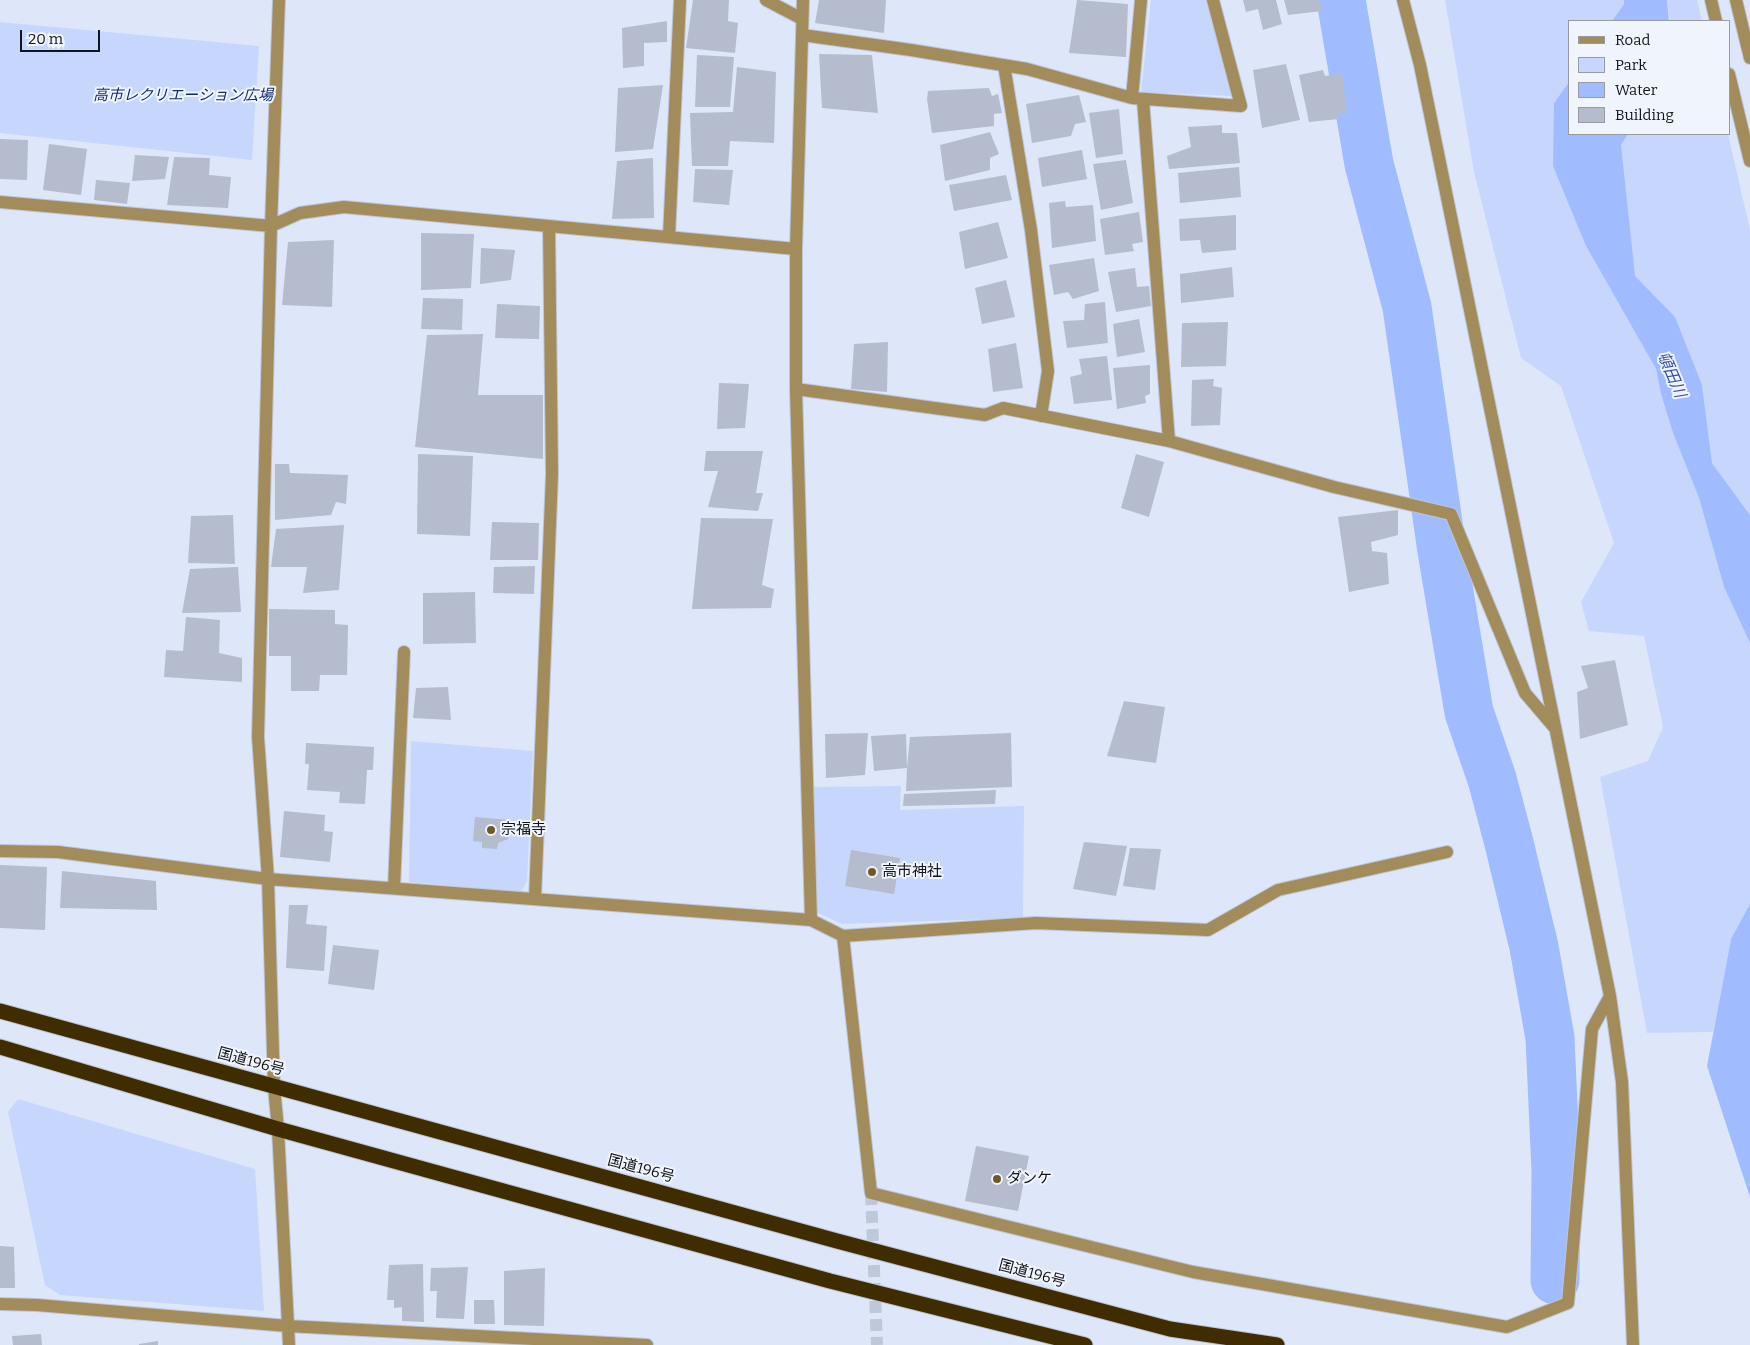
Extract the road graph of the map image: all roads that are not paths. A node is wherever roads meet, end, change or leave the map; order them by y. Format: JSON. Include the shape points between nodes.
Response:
{"nodes":[{"id":1,"x":279,"y":0,"type":"edge"},
{"id":2,"x":680,"y":0,"type":"edge"},
{"id":3,"x":766,"y":0,"type":"edge"},
{"id":4,"x":803,"y":0,"type":"edge"},
{"id":5,"x":1141,"y":0,"type":"edge"},
{"id":6,"x":1213,"y":0,"type":"edge"},
{"id":7,"x":1403,"y":0,"type":"edge"},
{"id":8,"x":1711,"y":0,"type":"edge"},
{"id":9,"x":1736,"y":0,"type":"edge"},
{"id":10,"x":802,"y":19,"type":"junction"},
{"id":11,"x":1716,"y":20,"type":"edge"},
{"id":12,"x":802,"y":35,"type":"junction"},
{"id":13,"x":1750,"y":58,"type":"edge"},
{"id":14,"x":1004,"y":65,"type":"junction"},
{"id":15,"x":1730,"y":78,"type":"edge"},
{"id":16,"x":1138,"y":99,"type":"junction"},
{"id":17,"x":1750,"y":161,"type":"edge"},
{"id":18,"x":0,"y":202,"type":"edge"},
{"id":19,"x":270,"y":226,"type":"junction"},
{"id":20,"x":549,"y":226,"type":"junction"},
{"id":21,"x":669,"y":237,"type":"junction"},
{"id":22,"x":796,"y":249,"type":"junction"},
{"id":23,"x":796,"y":389,"type":"junction"},
{"id":24,"x":1041,"y":416,"type":"junction"},
{"id":25,"x":1169,"y":441,"type":"junction"},
{"id":26,"x":404,"y":652,"type":"dead end"},
{"id":27,"x":1556,"y":729,"type":"junction"},
{"id":28,"x":0,"y":851,"type":"edge"},
{"id":29,"x":1447,"y":852,"type":"dead end"},
{"id":30,"x":268,"y":879,"type":"junction"},
{"id":31,"x":394,"y":888,"type":"junction"},
{"id":32,"x":535,"y":899,"type":"junction"},
{"id":33,"x":811,"y":920,"type":"junction"},
{"id":34,"x":843,"y":936,"type":"junction"},
{"id":35,"x":1610,"y":996,"type":"junction"},
{"id":36,"x":0,"y":1011,"type":"edge"},
{"id":37,"x":0,"y":1047,"type":"edge"},
{"id":38,"x":274,"y":1087,"type":"junction"},
{"id":39,"x":278,"y":1129,"type":"junction"},
{"id":40,"x":0,"y":1304,"type":"edge"},
{"id":41,"x":288,"y":1326,"type":"junction"},
{"id":42,"x":289,"y":1345,"type":"edge"},
{"id":43,"x":647,"y":1345,"type":"edge"},
{"id":44,"x":1085,"y":1345,"type":"edge"},
{"id":45,"x":1277,"y":1345,"type":"edge"},
{"id":46,"x":1633,"y":1345,"type":"edge"}],
"edges":[{"from":1,"to":19,"type":"street"},
{"from":2,"to":21,"type":"street"},
{"from":3,"to":10,"type":"street"},
{"from":4,"to":10,"type":"street"},
{"from":5,"to":16,"type":"street"},
{"from":6,"to":16,"type":"street","via":[[1241,106]]},
{"from":7,"to":27,"type":"street","via":[[1420,66]]},
{"from":8,"to":11,"type":"street"},
{"from":9,"to":13,"type":"street"},
{"from":10,"to":12,"type":"street"},
{"from":12,"to":14,"type":"street"},
{"from":12,"to":22,"type":"street"},
{"from":14,"to":16,"type":"street"},
{"from":14,"to":24,"type":"street","via":[[1031,230],[1048,371]]},
{"from":15,"to":17,"type":"street"},
{"from":16,"to":25,"type":"street"},
{"from":18,"to":19,"type":"street"},
{"from":19,"to":20,"type":"street","via":[[300,213],[344,207]]},
{"from":19,"to":30,"type":"street","via":[[258,737]]},
{"from":20,"to":21,"type":"street"},
{"from":20,"to":32,"type":"street","via":[[552,474]]},
{"from":21,"to":22,"type":"street"},
{"from":22,"to":23,"type":"street"},
{"from":23,"to":24,"type":"street","via":[[985,415],[1003,408]]},
{"from":23,"to":33,"type":"street"},
{"from":24,"to":25,"type":"street"},
{"from":25,"to":27,"type":"street","via":[[1334,487],[1452,514],[1525,693]]},
{"from":26,"to":31,"type":"street"},
{"from":27,"to":35,"type":"street"},
{"from":28,"to":30,"type":"street","via":[[58,852]]},
{"from":29,"to":34,"type":"street","via":[[1278,890],[1208,930],[1036,923]]},
{"from":30,"to":31,"type":"street"},
{"from":30,"to":38,"type":"street"},
{"from":31,"to":32,"type":"street"},
{"from":32,"to":33,"type":"street"},
{"from":33,"to":34,"type":"street"},
{"from":34,"to":35,"type":"street","via":[[871,1193],[1193,1272],[1507,1326],[1568,1303],[1592,1029]]},
{"from":35,"to":46,"type":"street","via":[[1622,1082]]},
{"from":36,"to":38,"type":"highway","name":"国道196号"},
{"from":37,"to":39,"type":"highway"},
{"from":38,"to":39,"type":"street"},
{"from":38,"to":45,"type":"highway","name":"国道196号","via":[[1170,1329]]},
{"from":39,"to":41,"type":"street"},
{"from":39,"to":44,"type":"highway","via":[[830,1281]]},
{"from":40,"to":41,"type":"street"},
{"from":41,"to":42,"type":"street"},
{"from":41,"to":43,"type":"street"}]}
